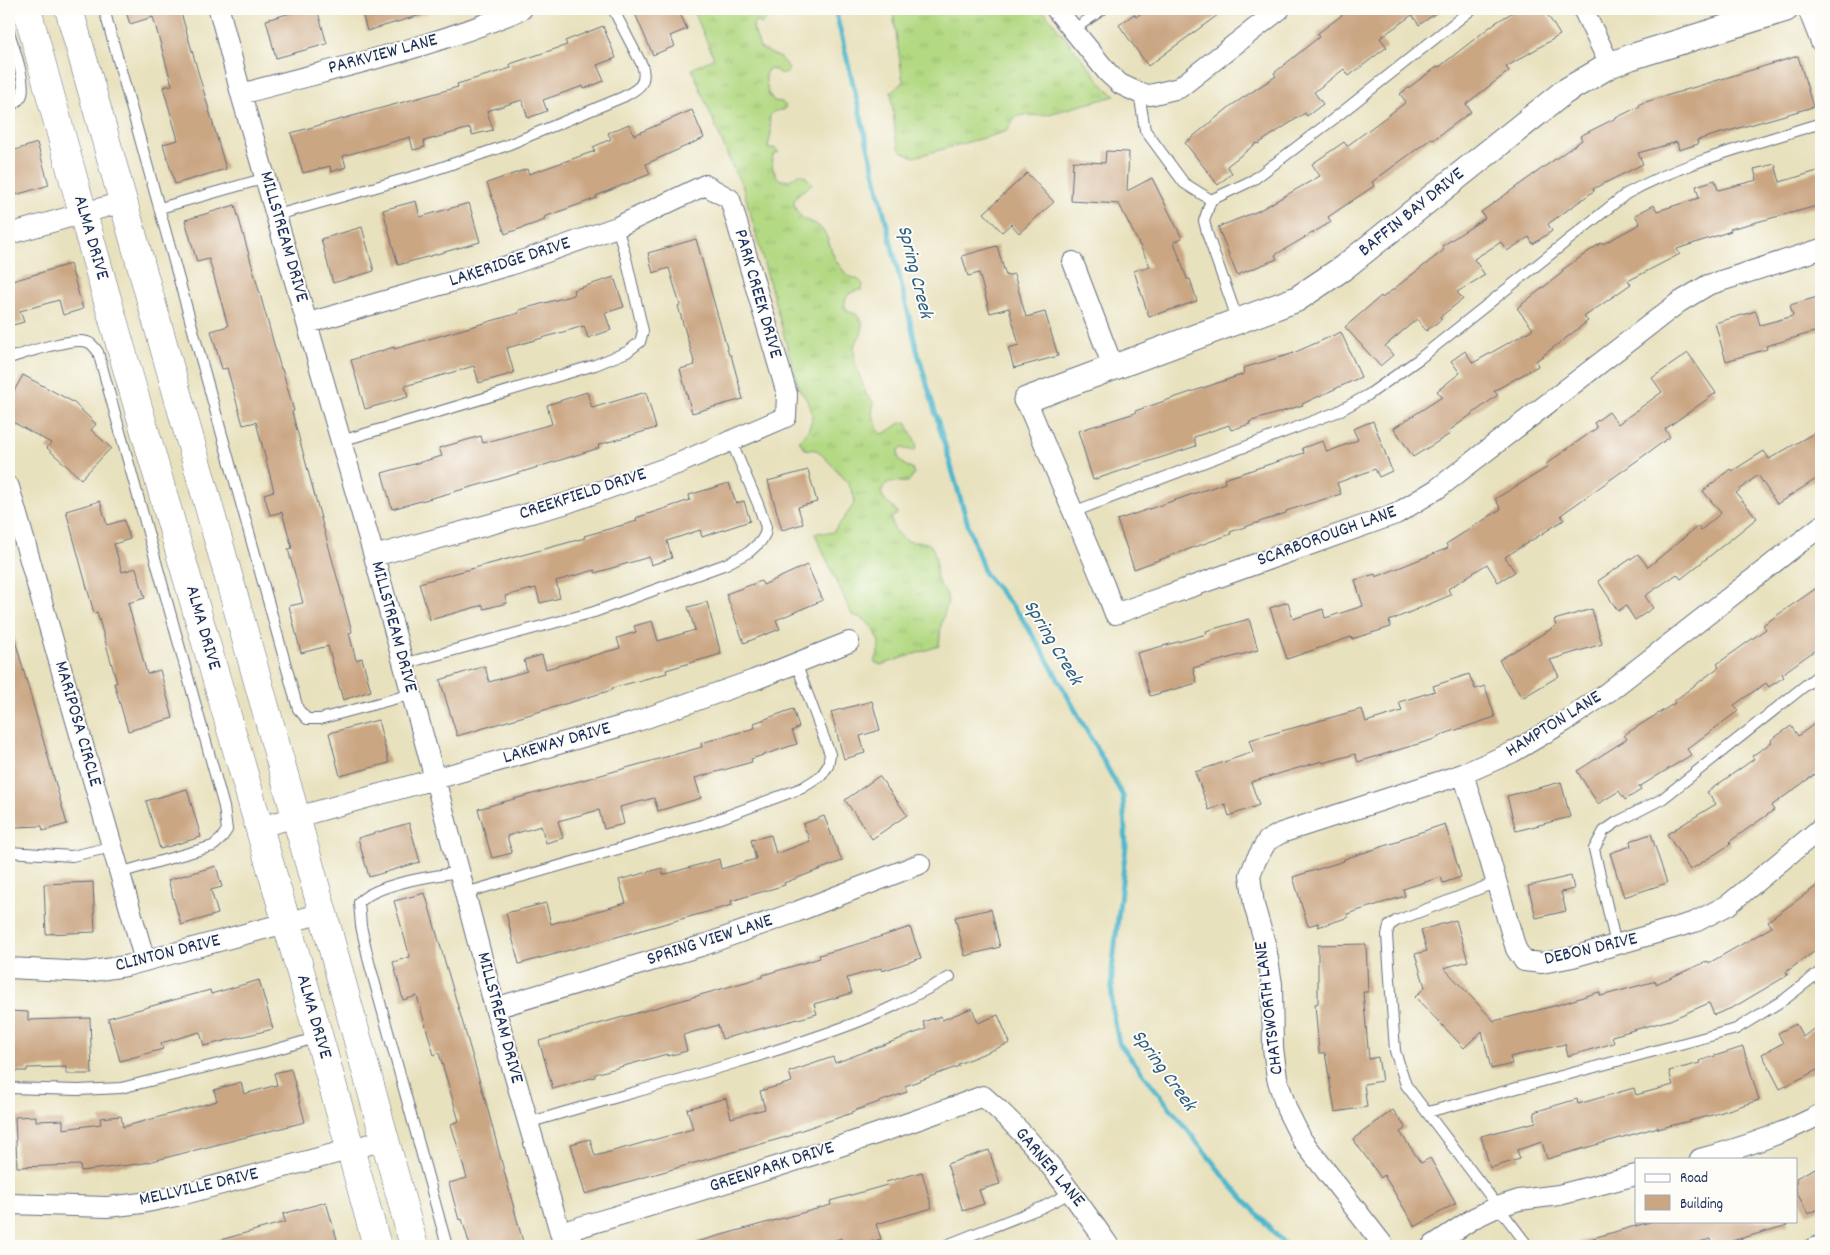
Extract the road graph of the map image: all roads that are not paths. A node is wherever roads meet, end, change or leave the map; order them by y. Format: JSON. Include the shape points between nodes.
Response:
{"nodes":[{"id":1,"x":28,"y":9,"type":"edge"},
{"id":2,"x":70,"y":9,"type":"edge"},
{"id":3,"x":104,"y":9,"type":"edge"},
{"id":4,"x":219,"y":9,"type":"edge"},
{"id":5,"x":519,"y":9,"type":"edge"},
{"id":6,"x":614,"y":9,"type":"edge"},
{"id":7,"x":1056,"y":9,"type":"edge"},
{"id":8,"x":1103,"y":9,"type":"edge"},
{"id":9,"x":1280,"y":9,"type":"edge"},
{"id":10,"x":1472,"y":9,"type":"edge"},
{"id":11,"x":1583,"y":9,"type":"edge"},
{"id":12,"x":1786,"y":9,"type":"edge"},
{"id":13,"x":1808,"y":9,"type":"edge"},
{"id":14,"x":1073,"y":30,"type":"junction"},
{"id":15,"x":9,"y":32,"type":"edge"},
{"id":16,"x":1821,"y":42,"type":"edge"},
{"id":17,"x":1610,"y":65,"type":"junction"},
{"id":18,"x":1139,"y":93,"type":"junction"},
{"id":19,"x":241,"y":94,"type":"junction"},
{"id":20,"x":9,"y":107,"type":"edge"},
{"id":21,"x":1821,"y":123,"type":"edge"},
{"id":22,"x":266,"y":178,"type":"junction"},
{"id":23,"x":705,"y":184,"type":"joint"},
{"id":24,"x":1211,"y":200,"type":"junction"},
{"id":25,"x":123,"y":202,"type":"junction"},
{"id":26,"x":160,"y":208,"type":"junction"},
{"id":27,"x":82,"y":213,"type":"junction"},
{"id":28,"x":277,"y":215,"type":"junction"},
{"id":29,"x":617,"y":227,"type":"junction"},
{"id":30,"x":9,"y":234,"type":"edge"},
{"id":31,"x":1821,"y":250,"type":"edge"},
{"id":32,"x":1072,"y":262,"type":"dead end"},
{"id":33,"x":1238,"y":321,"type":"junction"},
{"id":34,"x":308,"y":323,"type":"junction"},
{"id":35,"x":9,"y":358,"type":"edge"},
{"id":36,"x":1113,"y":367,"type":"junction"},
{"id":37,"x":1026,"y":400,"type":"joint"},
{"id":38,"x":786,"y":417,"type":"joint"},
{"id":39,"x":341,"y":441,"type":"junction"},
{"id":40,"x":731,"y":441,"type":"junction"},
{"id":41,"x":9,"y":487,"type":"edge"},
{"id":42,"x":1073,"y":512,"type":"junction"},
{"id":43,"x":1821,"y":526,"type":"edge"},
{"id":44,"x":374,"y":556,"type":"junction"},
{"id":45,"x":849,"y":642,"type":"dead end"},
{"id":46,"x":404,"y":664,"type":"junction"},
{"id":47,"x":796,"y":664,"type":"junction"},
{"id":48,"x":1821,"y":673,"type":"edge"},
{"id":49,"x":412,"y":694,"type":"junction"},
{"id":50,"x":1463,"y":774,"type":"junction"},
{"id":51,"x":435,"y":779,"type":"junction"},
{"id":52,"x":296,"y":817,"type":"junction"},
{"id":53,"x":260,"y":826,"type":"junction"},
{"id":54,"x":1821,"y":828,"type":"edge"},
{"id":55,"x":112,"y":847,"type":"junction"},
{"id":56,"x":9,"y":852,"type":"edge"},
{"id":57,"x":1256,"y":860,"type":"joint"},
{"id":58,"x":920,"y":864,"type":"dead end"},
{"id":59,"x":460,"y":872,"type":"junction"},
{"id":60,"x":119,"y":873,"type":"junction"},
{"id":61,"x":1497,"y":882,"type":"junction"},
{"id":62,"x":465,"y":893,"type":"junction"},
{"id":63,"x":323,"y":913,"type":"junction"},
{"id":64,"x":287,"y":923,"type":"junction"},
{"id":65,"x":1616,"y":945,"type":"junction"},
{"id":66,"x":145,"y":961,"type":"junction"},
{"id":67,"x":9,"y":968,"type":"edge"},
{"id":68,"x":1821,"y":971,"type":"edge"},
{"id":69,"x":950,"y":977,"type":"dead end"},
{"id":70,"x":495,"y":1008,"type":"junction"},
{"id":71,"x":319,"y":1037,"type":"junction"},
{"id":72,"x":9,"y":1088,"type":"edge"},
{"id":73,"x":983,"y":1096,"type":"joint"},
{"id":74,"x":1428,"y":1112,"type":"junction"},
{"id":75,"x":1821,"y":1114,"type":"edge"},
{"id":76,"x":528,"y":1123,"type":"junction"},
{"id":77,"x":385,"y":1140,"type":"junction"},
{"id":78,"x":351,"y":1150,"type":"junction"},
{"id":79,"x":1704,"y":1158,"type":"edge"},
{"id":80,"x":1635,"y":1175,"type":"edge"},
{"id":81,"x":1072,"y":1192,"type":"junction"},
{"id":82,"x":9,"y":1204,"type":"edge"},
{"id":83,"x":1496,"y":1207,"type":"junction"},
{"id":84,"x":562,"y":1240,"type":"edge"},
{"id":85,"x":1821,"y":1240,"type":"edge"},
{"id":86,"x":377,"y":1246,"type":"edge"},
{"id":87,"x":414,"y":1246,"type":"edge"},
{"id":88,"x":446,"y":1246,"type":"edge"},
{"id":89,"x":944,"y":1246,"type":"edge"},
{"id":90,"x":1109,"y":1246,"type":"edge"},
{"id":91,"x":1384,"y":1246,"type":"edge"},
{"id":92,"x":1432,"y":1246,"type":"edge"},
{"id":93,"x":1528,"y":1246,"type":"edge"},
{"id":94,"x":1807,"y":1246,"type":"edge"}],
"edges":[{"from":1,"to":27,"type":"main road","name":"ALMA DRIVE"},
{"from":2,"to":25,"type":"main road","name":"ALMA DRIVE"},
{"from":3,"to":26,"type":"lane"},
{"from":4,"to":19,"type":"street","name":"MILLSTREAM DRIVE"},
{"from":5,"to":19,"type":"street","name":"PARKVIEW LANE","via":[[435,41]]},
{"from":6,"to":28,"type":"lane","via":[[642,65],[643,83],[636,90],[505,146],[422,174]]},
{"from":7,"to":14,"type":"street"},
{"from":8,"to":14,"type":"lane"},
{"from":9,"to":18,"type":"street","via":[[1179,88],[1160,94]]},
{"from":10,"to":24,"type":"lane","via":[[1253,180]]},
{"from":11,"to":17,"type":"street"},
{"from":12,"to":17,"type":"street","name":"BAFFIN BAY DRIVE"},
{"from":13,"to":16,"type":"street"},
{"from":14,"to":18,"type":"street","via":[[1108,73],[1120,84]]},
{"from":15,"to":20,"type":"lane","via":[[23,90],[21,97]]},
{"from":17,"to":33,"type":"street","name":"BAFFIN BAY DRIVE","via":[[1564,92],[1343,268],[1297,299]]},
{"from":18,"to":24,"type":"lane","via":[[1145,130],[1184,183]]},
{"from":19,"to":22,"type":"street","name":"MILLSTREAM DRIVE"},
{"from":21,"to":42,"type":"lane","via":[[1653,179],[1626,194],[1419,359],[1368,395],[1337,412]]},
{"from":22,"to":26,"type":"lane"},
{"from":22,"to":28,"type":"street","name":"MILLSTREAM DRIVE"},
{"from":23,"to":29,"type":"street","name":"LAKERIDGE DRIVE"},
{"from":23,"to":38,"type":"street","name":"PARK CREEK DRIVE","via":[[730,199],[787,394]]},
{"from":24,"to":33,"type":"lane","via":[[1204,221]]},
{"from":25,"to":27,"type":"street"},
{"from":25,"to":52,"type":"main road","name":"ALMA DRIVE"},
{"from":26,"to":49,"type":"lane","via":[[298,709],[307,719],[320,719]]},
{"from":27,"to":30,"type":"street"},
{"from":27,"to":53,"type":"main road","name":"ALMA DRIVE"},
{"from":28,"to":34,"type":"street","name":"MILLSTREAM DRIVE"},
{"from":29,"to":34,"type":"street","name":"LAKERIDGE DRIVE","via":[[510,265]]},
{"from":29,"to":39,"type":"lane","via":[[643,331],[640,342],[627,352],[595,365]]},
{"from":31,"to":42,"type":"street","name":"SCARBOROUGH LANE","via":[[1708,285],[1678,303],[1437,489],[1396,514],[1115,614]]},
{"from":32,"to":36,"type":"street"},
{"from":33,"to":36,"type":"street","name":"BAFFIN BAY DRIVE"},
{"from":34,"to":39,"type":"street","name":"MILLSTREAM DRIVE"},
{"from":35,"to":60,"type":"lane","via":[[76,341],[86,341],[98,352],[224,807],[227,830],[213,846]]},
{"from":36,"to":37,"type":"street","name":"BAFFIN BAY DRIVE"},
{"from":37,"to":42,"type":"street","name":"SCARBOROUGH LANE"},
{"from":38,"to":40,"type":"street","name":"CREEKFIELD DRIVE"},
{"from":39,"to":44,"type":"street","name":"MILLSTREAM DRIVE"},
{"from":40,"to":44,"type":"street","name":"CREEKFIELD DRIVE","via":[[564,504]]},
{"from":40,"to":46,"type":"lane","via":[[766,527],[765,534],[749,552],[726,564],[594,612]]},
{"from":41,"to":55,"type":"street","name":"MARIPOSA CIRCLE"},
{"from":43,"to":50,"type":"street","name":"HAMPTON LANE","via":[[1608,692],[1513,752]]},
{"from":44,"to":46,"type":"street","name":"MILLSTREAM DRIVE"},
{"from":45,"to":47,"type":"street","name":"LAKEWAY DRIVE"},
{"from":46,"to":49,"type":"street","name":"MILLSTREAM DRIVE"},
{"from":47,"to":51,"type":"street","name":"LAKEWAY DRIVE","via":[[632,723]]},
{"from":47,"to":62,"type":"lane","via":[[830,754],[828,766],[821,776],[802,788],[706,824]]},
{"from":48,"to":65,"type":"lane","via":[[1662,799],[1604,831],[1594,849]]},
{"from":49,"to":51,"type":"street","name":"MILLSTREAM DRIVE"},
{"from":50,"to":57,"type":"street","name":"HAMPTON LANE","via":[[1281,833],[1268,841]]},
{"from":50,"to":61,"type":"street","name":"DEBON DRIVE"},
{"from":51,"to":52,"type":"street","name":"LAKEWAY DRIVE"},
{"from":51,"to":59,"type":"street","name":"MILLSTREAM DRIVE"},
{"from":52,"to":53,"type":"street","name":"LAKEWAY DRIVE"},
{"from":52,"to":63,"type":"main road","name":"ALMA DRIVE"},
{"from":53,"to":64,"type":"main road","name":"ALMA DRIVE"},
{"from":54,"to":65,"type":"street","name":"DEBON DRIVE","via":[[1728,905],[1696,922]]},
{"from":55,"to":56,"type":"lane","via":[[72,856]]},
{"from":55,"to":60,"type":"street","name":"MARIPOSA CIRCLE"},
{"from":57,"to":91,"type":"street","name":"CHATSWORTH LANE","via":[[1250,875],[1251,891],[1266,947],[1272,984],[1273,1048],[1277,1078],[1287,1110],[1302,1140]]},
{"from":58,"to":70,"type":"street","name":"SPRING VIEW LANE","via":[[702,946]]},
{"from":59,"to":62,"type":"street","name":"MILLSTREAM DRIVE"},
{"from":59,"to":88,"type":"lane","via":[[422,877],[365,896],[359,902],[368,962]]},
{"from":60,"to":66,"type":"street","name":"MARIPOSA CIRCLE"},
{"from":61,"to":65,"type":"street","name":"DEBON DRIVE","via":[[1516,948],[1524,961],[1542,964]]},
{"from":61,"to":74,"type":"lane","via":[[1389,926],[1395,1050],[1406,1085]]},
{"from":62,"to":70,"type":"street","name":"MILLSTREAM DRIVE"},
{"from":63,"to":64,"type":"street","name":"CLINTON DRIVE"},
{"from":63,"to":77,"type":"main road","name":"ALMA DRIVE"},
{"from":64,"to":66,"type":"street","name":"CLINTON DRIVE"},
{"from":64,"to":71,"type":"main road","name":"ALMA DRIVE"},
{"from":66,"to":67,"type":"street","name":"CLINTON DRIVE","via":[[86,972]]},
{"from":68,"to":74,"type":"lane","via":[[1785,999],[1736,1029]]},
{"from":69,"to":76,"type":"lane","via":[[848,1026],[757,1057]]},
{"from":70,"to":76,"type":"street","name":"MILLSTREAM DRIVE"},
{"from":71,"to":72,"type":"lane","via":[[121,1088]]},
{"from":71,"to":78,"type":"main road","name":"ALMA DRIVE"},
{"from":73,"to":81,"type":"street","name":"GARNER LANE","via":[[1038,1150]]},
{"from":73,"to":84,"type":"street","name":"GREENPARK DRIVE"},
{"from":74,"to":83,"type":"lane"},
{"from":75,"to":79,"type":"street","via":[[1749,1145]]},
{"from":76,"to":84,"type":"street","name":"MILLSTREAM DRIVE"},
{"from":77,"to":78,"type":"street","name":"MELLVILLE DRIVE"},
{"from":77,"to":87,"type":"main road","name":"ALMA DRIVE"},
{"from":78,"to":82,"type":"street","name":"MELLVILLE DRIVE","via":[[142,1203],[107,1207]]},
{"from":78,"to":86,"type":"main road","name":"ALMA DRIVE"},
{"from":80,"to":83,"type":"street"},
{"from":81,"to":89,"type":"lane","via":[[1044,1207]]},
{"from":81,"to":90,"type":"street","name":"GARNER LANE"},
{"from":83,"to":92,"type":"street"},
{"from":83,"to":93,"type":"lane"},
{"from":85,"to":94,"type":"lane"}]}
